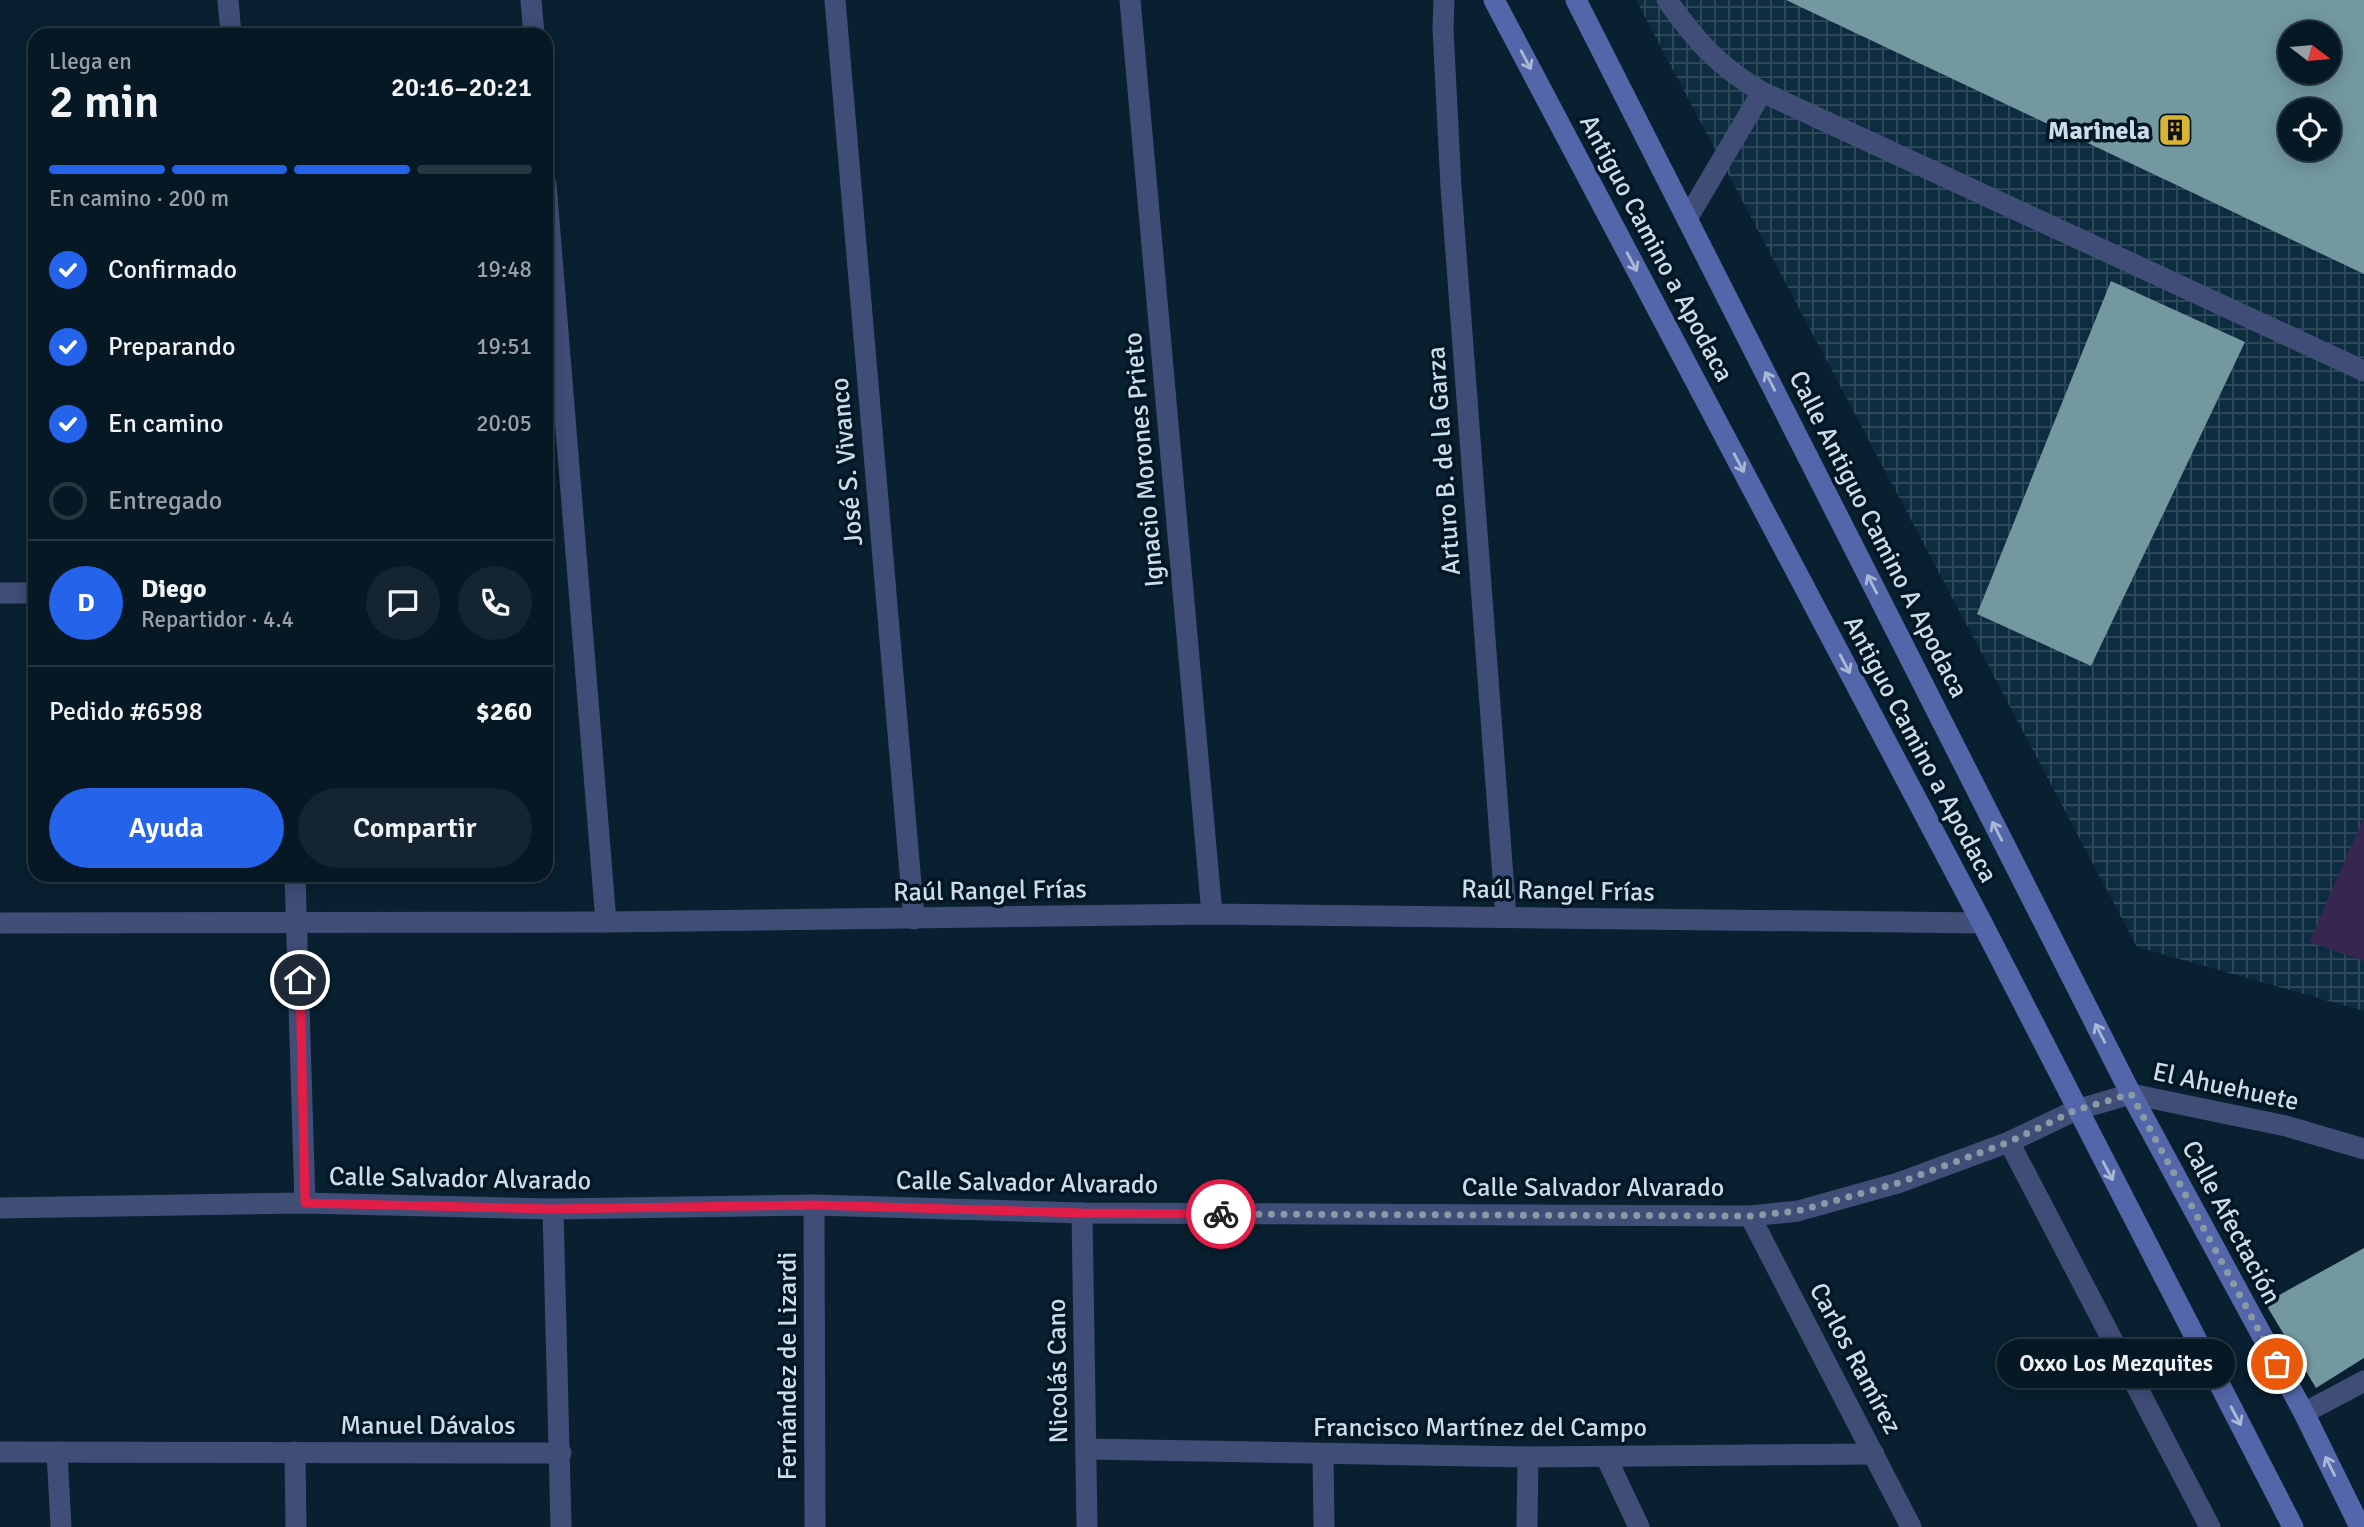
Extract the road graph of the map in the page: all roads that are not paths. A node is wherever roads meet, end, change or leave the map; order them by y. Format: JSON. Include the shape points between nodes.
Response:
{"nodes":[{"id":1,"x":228,"y":0,"type":"edge"},
{"id":2,"x":531,"y":0,"type":"edge"},
{"id":3,"x":835,"y":0,"type":"edge"},
{"id":4,"x":1130,"y":0,"type":"edge"},
{"id":5,"x":1444,"y":0,"type":"edge"},
{"id":6,"x":1494,"y":0,"type":"edge"},
{"id":7,"x":1576,"y":0,"type":"edge"},
{"id":8,"x":1667,"y":0,"type":"edge"},
{"id":9,"x":230,"y":28,"type":"edge"},
{"id":10,"x":533,"y":28,"type":"edge"},
{"id":11,"x":1762,"y":92,"type":"junction"},
{"id":12,"x":1687,"y":219,"type":"junction"},
{"id":13,"x":553,"y":269,"type":"edge"},
{"id":14,"x":2364,"y":371,"type":"edge"},
{"id":15,"x":0,"y":593,"type":"edge"},
{"id":16,"x":28,"y":593,"type":"edge"},
{"id":17,"x":295,"y":882,"type":"edge"},
{"id":18,"x":1212,"y":914,"type":"junction"},
{"id":19,"x":1506,"y":918,"type":"junction"},
{"id":20,"x":914,"y":919,"type":"junction"},
{"id":21,"x":607,"y":922,"type":"junction"},
{"id":22,"x":0,"y":923,"type":"edge"},
{"id":23,"x":1982,"y":923,"type":"junction"},
{"id":24,"x":298,"y":924,"type":"junction"},
{"id":25,"x":2131,"y":1094,"type":"junction"},
{"id":26,"x":2076,"y":1110,"type":"junction"},
{"id":27,"x":2009,"y":1142,"type":"junction"},
{"id":28,"x":2364,"y":1149,"type":"edge"},
{"id":29,"x":305,"y":1203,"type":"junction"},
{"id":30,"x":814,"y":1205,"type":"junction"},
{"id":31,"x":0,"y":1208,"type":"edge"},
{"id":32,"x":553,"y":1209,"type":"junction"},
{"id":33,"x":1082,"y":1213,"type":"junction"},
{"id":34,"x":1750,"y":1216,"type":"junction"},
{"id":35,"x":2364,"y":1381,"type":"edge"},
{"id":36,"x":2304,"y":1413,"type":"junction"},
{"id":37,"x":1086,"y":1449,"type":"junction"},
{"id":38,"x":0,"y":1452,"type":"edge"},
{"id":39,"x":57,"y":1452,"type":"junction"},
{"id":40,"x":295,"y":1452,"type":"junction"},
{"id":41,"x":561,"y":1454,"type":"junction"},
{"id":42,"x":1323,"y":1454,"type":"junction"},
{"id":43,"x":1874,"y":1454,"type":"junction"},
{"id":44,"x":1528,"y":1457,"type":"junction"},
{"id":45,"x":1606,"y":1457,"type":"junction"},
{"id":46,"x":61,"y":1527,"type":"edge"},
{"id":47,"x":296,"y":1527,"type":"edge"},
{"id":48,"x":561,"y":1527,"type":"edge"},
{"id":49,"x":815,"y":1527,"type":"edge"},
{"id":50,"x":1087,"y":1527,"type":"edge"},
{"id":51,"x":1324,"y":1527,"type":"edge"},
{"id":52,"x":1527,"y":1527,"type":"edge"},
{"id":53,"x":1639,"y":1527,"type":"edge"},
{"id":54,"x":1911,"y":1527,"type":"edge"},
{"id":55,"x":2210,"y":1527,"type":"edge"},
{"id":56,"x":2293,"y":1527,"type":"edge"},
{"id":57,"x":2360,"y":1527,"type":"edge"}],
"edges":[{"from":1,"to":9,"type":"street"},
{"from":2,"to":10,"type":"street"},
{"from":3,"to":20,"type":"street","name":"José S. Vivanco"},
{"from":4,"to":18,"type":"street","name":"Ignacio Morones Prieto"},
{"from":5,"to":19,"type":"street","name":"Arturo B. de la Garza","via":[[1451,187]]},
{"from":6,"to":23,"type":"street","name":"Antiguo Camino a Apodaca","one_way":true},
{"from":7,"to":12,"type":"street","name":"Calle Antiguo Camino A Apodaca"},
{"from":8,"to":11,"type":"street","via":[[1708,52]]},
{"from":11,"to":12,"type":"street"},
{"from":11,"to":14,"type":"street"},
{"from":25,"to":12,"type":"street","name":"Calle Antiguo Camino A Apodaca","one_way":true},
{"from":13,"to":21,"type":"street"},
{"from":15,"to":16,"type":"street"},
{"from":17,"to":24,"type":"street"},
{"from":18,"to":19,"type":"street","name":"Raúl Rangel Frías"},
{"from":18,"to":20,"type":"street","name":"Raúl Rangel Frías"},
{"from":19,"to":23,"type":"street","name":"Raúl Rangel Frías"},
{"from":20,"to":21,"type":"street","name":"Raúl Rangel Frías"},
{"from":21,"to":24,"type":"street","name":"Raúl Rangel Frías"},
{"from":22,"to":24,"type":"street","name":"Raúl Rangel Frías"},
{"from":23,"to":26,"type":"street","name":"Antiguo Camino a Apodaca"},
{"from":24,"to":29,"type":"street"},
{"from":25,"to":26,"type":"street","name":"El Ahuehuete"},
{"from":25,"to":28,"type":"street","name":"El Ahuehuete","via":[[2286,1126]]},
{"from":25,"to":36,"type":"street","name":"Calle Afectación"},
{"from":26,"to":27,"type":"street","name":"Calle Salvador Alvarado"},
{"from":26,"to":56,"type":"street","name":"Antiguo Camino a Apodaca","one_way":true},
{"from":27,"to":34,"type":"street","name":"Calle Salvador Alvarado","via":[[1832,1203]]},
{"from":27,"to":55,"type":"street"},
{"from":29,"to":31,"type":"street","name":"Calle Salvador Alvarado"},
{"from":29,"to":32,"type":"street","name":"Calle Salvador Alvarado"},
{"from":30,"to":32,"type":"street","name":"Calle Salvador Alvarado"},
{"from":30,"to":33,"type":"street","name":"Calle Salvador Alvarado"},
{"from":30,"to":49,"type":"street","name":"Fernández de Lizardi"},
{"from":32,"to":41,"type":"street"},
{"from":33,"to":34,"type":"street","name":"Calle Salvador Alvarado"},
{"from":33,"to":37,"type":"street","name":"Nicolás Cano"},
{"from":34,"to":43,"type":"street","name":"Carlos Ramírez"},
{"from":35,"to":36,"type":"street"},
{"from":57,"to":36,"type":"street","name":"Calle Afectación","one_way":true},
{"from":37,"to":42,"type":"street","name":"Francisco Martínez del Campo"},
{"from":37,"to":50,"type":"street","name":"Nicolás Cano"},
{"from":38,"to":39,"type":"street"},
{"from":39,"to":40,"type":"street","name":"Manuel Dávalos"},
{"from":39,"to":46,"type":"street"},
{"from":40,"to":41,"type":"street","name":"Manuel Dávalos"},
{"from":40,"to":47,"type":"street"},
{"from":41,"to":48,"type":"street"},
{"from":42,"to":44,"type":"street","name":"Francisco Martínez del Campo"},
{"from":42,"to":51,"type":"street"},
{"from":43,"to":45,"type":"street","name":"Francisco Martínez del Campo"},
{"from":43,"to":54,"type":"street","name":"Carlos Ramírez"},
{"from":44,"to":45,"type":"street","name":"Francisco Martínez del Campo"},
{"from":44,"to":52,"type":"street"},
{"from":45,"to":53,"type":"street"}]}
